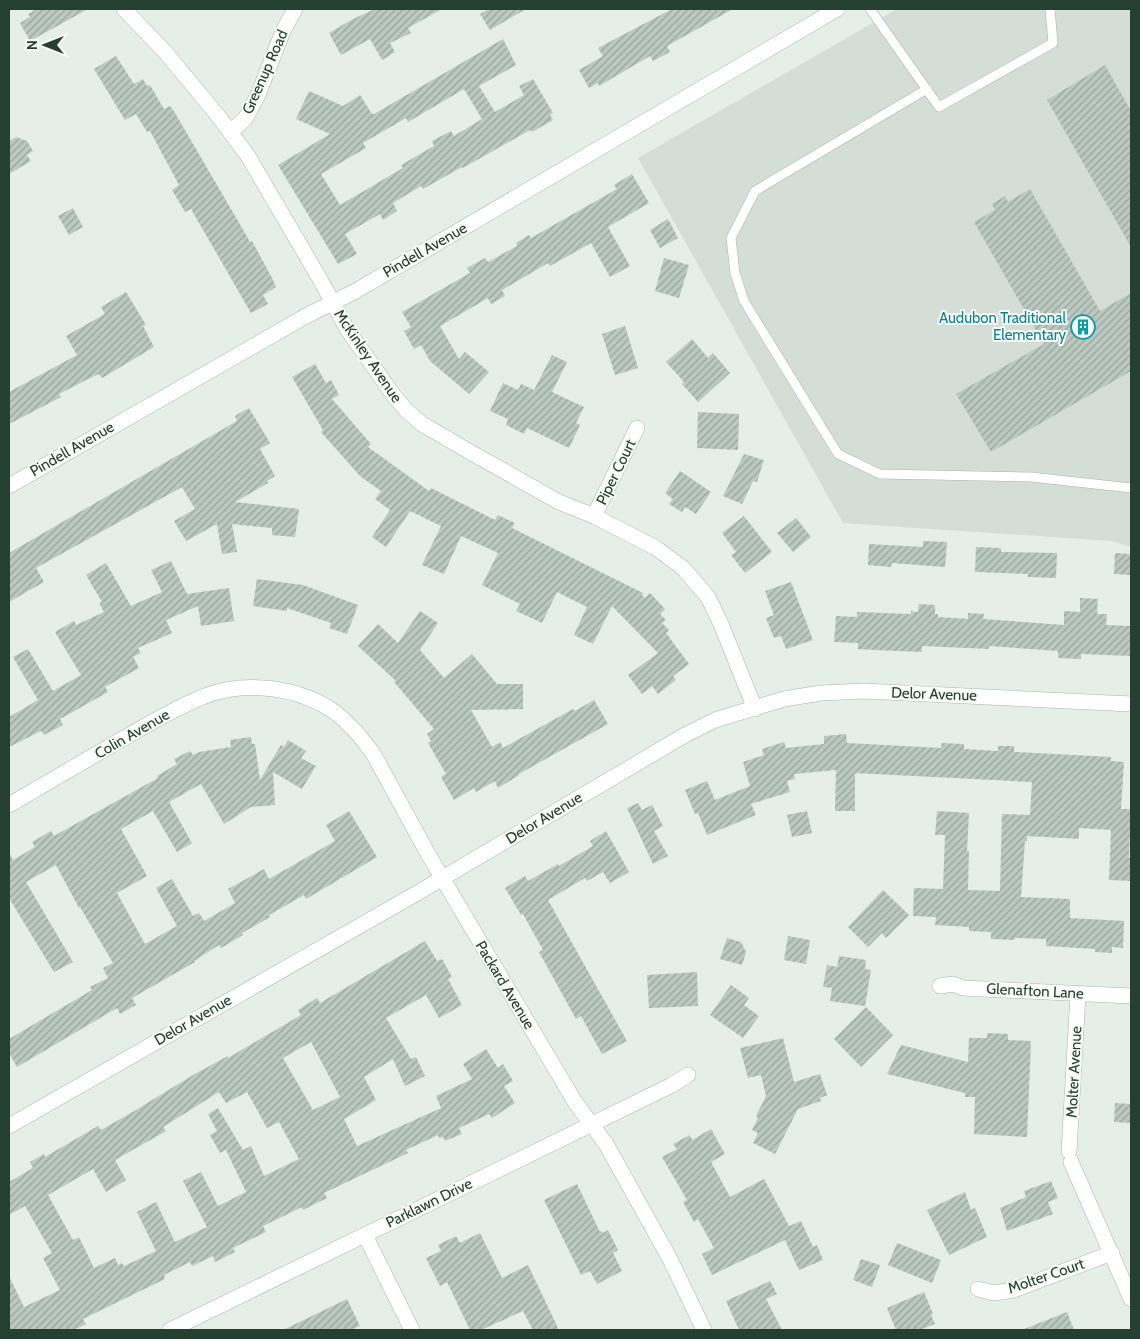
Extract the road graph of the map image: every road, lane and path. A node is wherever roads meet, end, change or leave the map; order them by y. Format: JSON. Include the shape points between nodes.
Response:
{"nodes":[{"id":1,"x":124,"y":9,"type":"edge"},
{"id":2,"x":295,"y":9,"type":"edge"},
{"id":3,"x":838,"y":9,"type":"edge"},
{"id":4,"x":870,"y":9,"type":"edge"},
{"id":5,"x":1050,"y":9,"type":"edge"},
{"id":6,"x":927,"y":89,"type":"junction"},
{"id":7,"x":230,"y":132,"type":"junction"},
{"id":8,"x":332,"y":303,"type":"junction"},
{"id":9,"x":638,"y":428,"type":"dead end"},
{"id":10,"x":9,"y":486,"type":"edge"},
{"id":11,"x":1131,"y":488,"type":"edge"},
{"id":12,"x":594,"y":516,"type":"junction"},
{"id":13,"x":264,"y":688,"type":"joint"},
{"id":14,"x":1131,"y":704,"type":"edge"},
{"id":15,"x":754,"y":709,"type":"junction"},
{"id":16,"x":9,"y":805,"type":"edge"},
{"id":17,"x":442,"y":878,"type":"junction"},
{"id":18,"x":940,"y":986,"type":"dead end"},
{"id":19,"x":1078,"y":994,"type":"junction"},
{"id":20,"x":1131,"y":996,"type":"edge"},
{"id":21,"x":688,"y":1076,"type":"dead end"},
{"id":22,"x":591,"y":1124,"type":"junction"},
{"id":23,"x":9,"y":1126,"type":"edge"},
{"id":24,"x":365,"y":1235,"type":"junction"},
{"id":25,"x":1112,"y":1252,"type":"junction"},
{"id":26,"x":978,"y":1289,"type":"dead end"},
{"id":27,"x":1131,"y":1298,"type":"edge"},
{"id":28,"x":170,"y":1330,"type":"edge"},
{"id":29,"x":412,"y":1330,"type":"edge"},
{"id":30,"x":704,"y":1330,"type":"edge"}],
"edges":[{"from":1,"to":7,"type":"street","name":"McKinley Avenue","via":[[166,53]]},
{"from":2,"to":7,"type":"street","name":"Greenup Road","via":[[258,95],[245,119]]},
{"from":3,"to":8,"type":"street","name":"Pindell Avenue"},
{"from":4,"to":6,"type":"lane"},
{"from":5,"to":6,"type":"lane","via":[[1052,43],[939,107]]},
{"from":6,"to":11,"type":"lane","via":[[755,191],[731,238],[735,273],[744,301],[838,454],[880,474],[1031,478]]},
{"from":7,"to":8,"type":"street","name":"McKinley Avenue","via":[[248,156]]},
{"from":8,"to":10,"type":"street","name":"Pindell Avenue"},
{"from":8,"to":12,"type":"street","name":"McKinley Avenue","via":[[394,396],[422,424],[559,502]]},
{"from":9,"to":12,"type":"street","name":"Piper Court"},
{"from":12,"to":15,"type":"street","name":"McKinley Avenue","via":[[656,548],[697,583],[721,624]]},
{"from":13,"to":16,"type":"street","name":"Colin Avenue","via":[[237,688],[205,695]]},
{"from":13,"to":17,"type":"street","name":"Packard Avenue","via":[[303,696],[335,712],[350,725],[374,755]]},
{"from":14,"to":15,"type":"street","name":"Delor Avenue","via":[[864,692],[821,693],[784,699]]},
{"from":15,"to":17,"type":"street","name":"Delor Avenue","via":[[715,720],[685,735]]},
{"from":17,"to":22,"type":"street","name":"Packard Avenue"},
{"from":17,"to":23,"type":"street","name":"Delor Avenue"},
{"from":18,"to":19,"type":"street","name":"Glenafton Lane","via":[[953,984],[963,988]]},
{"from":19,"to":20,"type":"street","name":"Glenafton Lane"},
{"from":19,"to":25,"type":"street","name":"Molter Avenue","via":[[1070,1156]]},
{"from":21,"to":22,"type":"street","name":"Parklawn Drive"},
{"from":22,"to":24,"type":"street","name":"Parklawn Drive"},
{"from":22,"to":30,"type":"street","name":"Packard Avenue","via":[[606,1144],[670,1259]]},
{"from":24,"to":28,"type":"street","name":"Parklawn Drive"},
{"from":24,"to":29,"type":"street"},
{"from":25,"to":26,"type":"street","name":"Molter Court","via":[[1014,1290],[994,1293]]},
{"from":25,"to":27,"type":"street","name":"Molter Avenue"}]}
